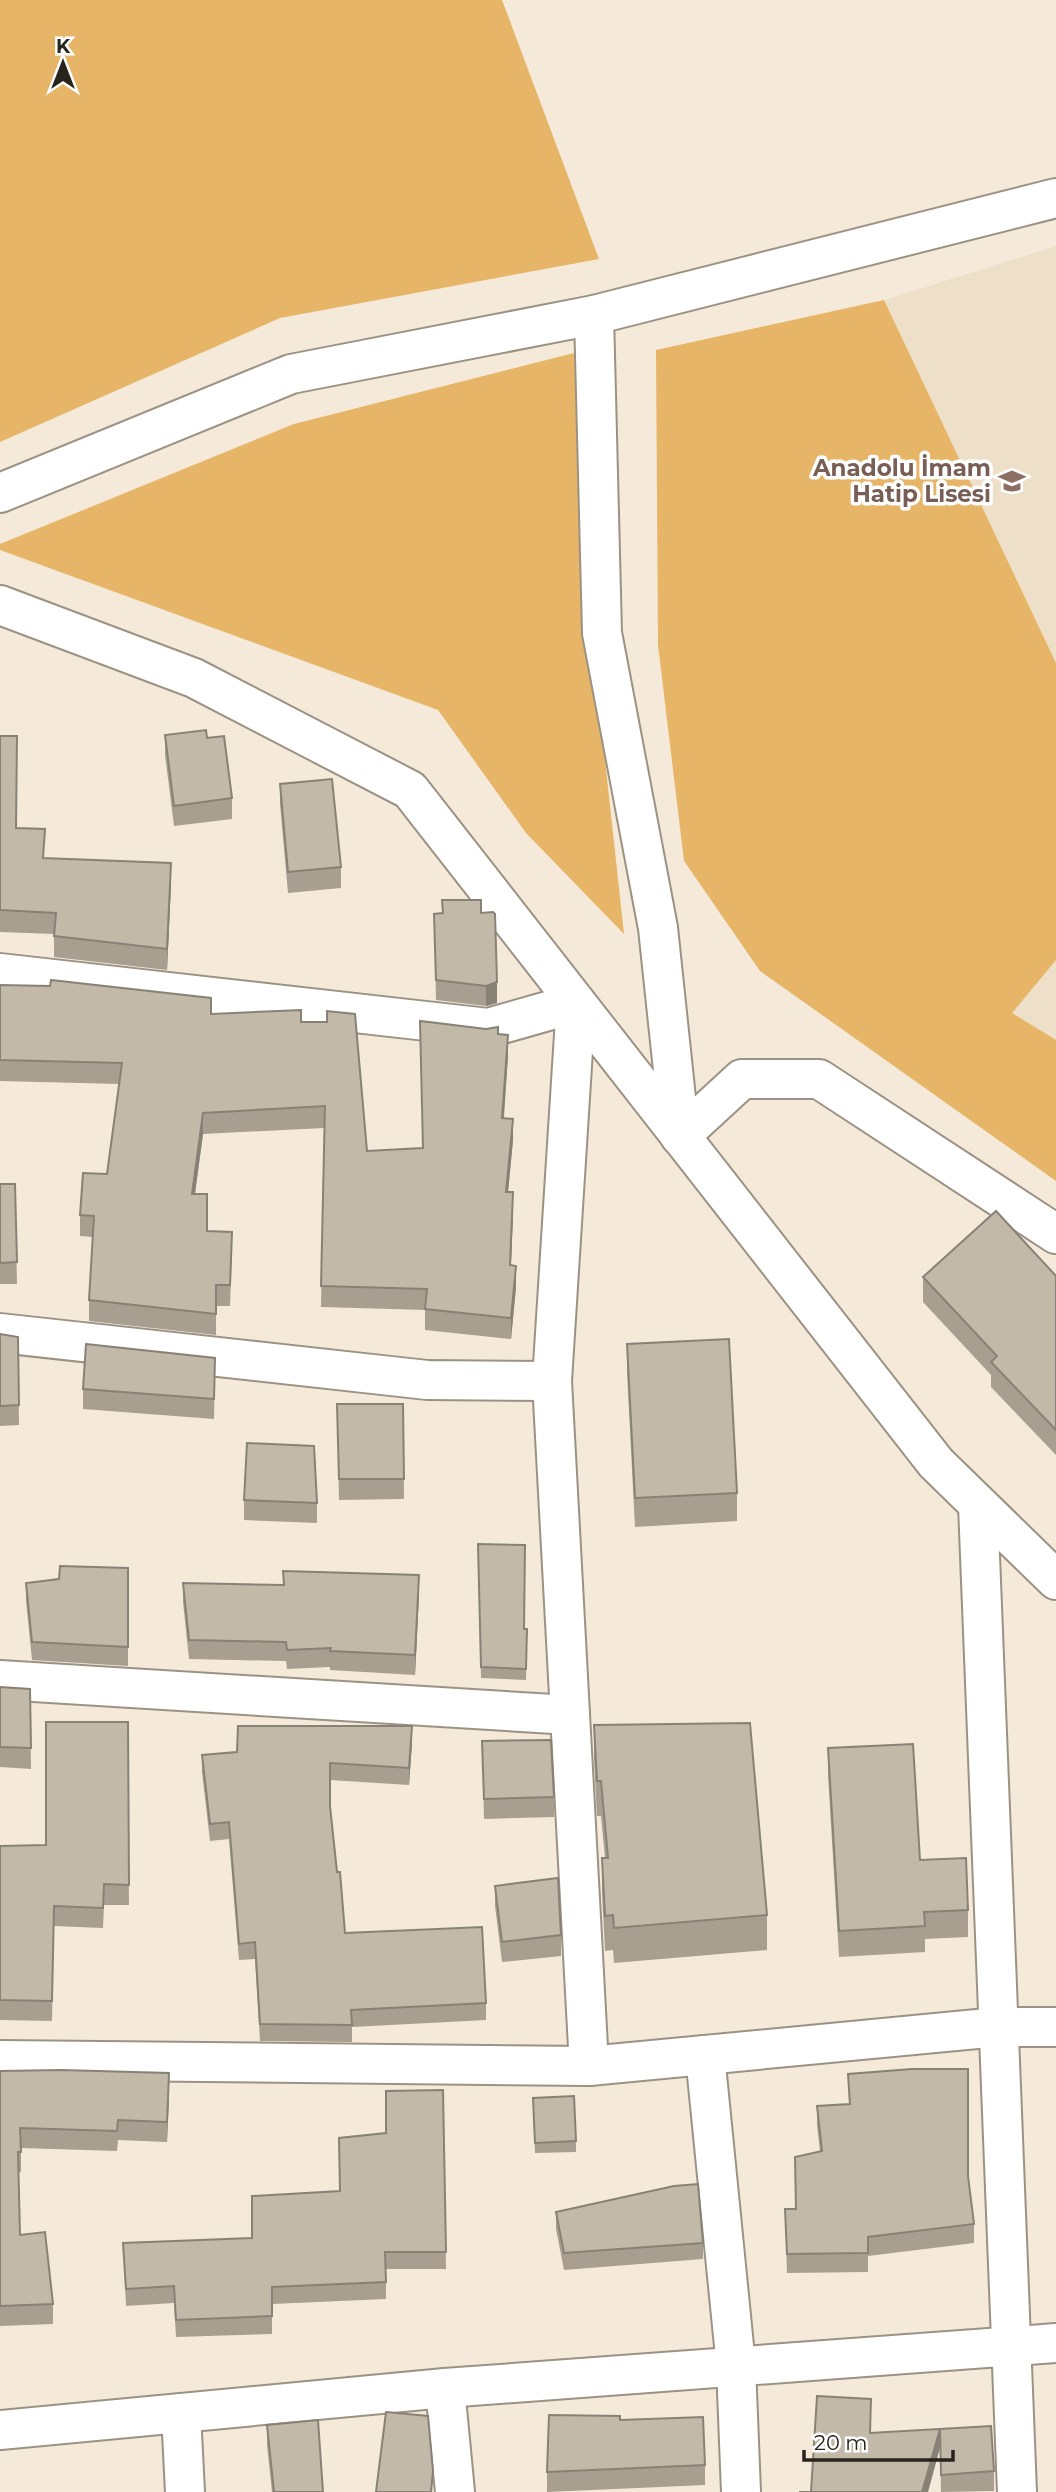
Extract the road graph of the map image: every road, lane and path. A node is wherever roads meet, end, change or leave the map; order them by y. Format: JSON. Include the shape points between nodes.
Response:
{"nodes":[{"id":1,"x":1056,"y":198,"type":"edge"},
{"id":2,"x":593,"y":315,"type":"junction"},
{"id":3,"x":0,"y":493,"type":"edge"},
{"id":4,"x":0,"y":605,"type":"edge"},
{"id":5,"x":0,"y":973,"type":"edge"},
{"id":6,"x":576,"y":1003,"type":"junction"},
{"id":7,"x":680,"y":1136,"type":"junction"},
{"id":8,"x":1056,"y":1234,"type":"edge"},
{"id":9,"x":0,"y":1333,"type":"edge"},
{"id":10,"x":552,"y":1381,"type":"junction"},
{"id":11,"x":978,"y":1504,"type":"junction"},
{"id":12,"x":1056,"y":1580,"type":"edge"},
{"id":13,"x":0,"y":1680,"type":"edge"},
{"id":14,"x":570,"y":1715,"type":"junction"},
{"id":15,"x":998,"y":2027,"type":"junction"},
{"id":16,"x":1056,"y":2027,"type":"edge"},
{"id":17,"x":705,"y":2055,"type":"junction"},
{"id":18,"x":0,"y":2060,"type":"edge"},
{"id":19,"x":589,"y":2066,"type":"junction"},
{"id":20,"x":1056,"y":2343,"type":"edge"},
{"id":21,"x":1011,"y":2346,"type":"junction"},
{"id":22,"x":736,"y":2366,"type":"junction"},
{"id":23,"x":445,"y":2388,"type":"junction"},
{"id":24,"x":181,"y":2413,"type":"junction"},
{"id":25,"x":0,"y":2430,"type":"edge"},
{"id":26,"x":185,"y":2492,"type":"edge"},
{"id":27,"x":455,"y":2492,"type":"edge"},
{"id":28,"x":741,"y":2492,"type":"edge"},
{"id":29,"x":1017,"y":2492,"type":"edge"}],
"edges":[{"from":1,"to":2,"type":"street"},
{"from":2,"to":3,"type":"street","via":[[291,374]]},
{"from":2,"to":7,"type":"street","via":[[602,633],[658,928]]},
{"from":4,"to":6,"type":"street","via":[[194,678],[410,790]]},
{"from":5,"to":6,"type":"street","via":[[488,1028]]},
{"from":6,"to":7,"type":"street"},
{"from":6,"to":10,"type":"street"},
{"from":7,"to":8,"type":"street","via":[[742,1079],[819,1079]]},
{"from":7,"to":11,"type":"street","via":[[936,1464]]},
{"from":9,"to":10,"type":"street","via":[[427,1381]]},
{"from":10,"to":14,"type":"street"},
{"from":11,"to":12,"type":"street"},
{"from":11,"to":15,"type":"street"},
{"from":13,"to":14,"type":"street"},
{"from":14,"to":19,"type":"street"},
{"from":15,"to":16,"type":"street"},
{"from":15,"to":17,"type":"street"},
{"from":15,"to":21,"type":"street"},
{"from":17,"to":19,"type":"street"},
{"from":17,"to":22,"type":"street"},
{"from":18,"to":19,"type":"street"},
{"from":20,"to":21,"type":"street"},
{"from":21,"to":22,"type":"street"},
{"from":21,"to":29,"type":"street"},
{"from":22,"to":23,"type":"street"},
{"from":22,"to":28,"type":"street"},
{"from":23,"to":24,"type":"street"},
{"from":23,"to":27,"type":"street"},
{"from":24,"to":25,"type":"street"},
{"from":24,"to":26,"type":"street"}]}
